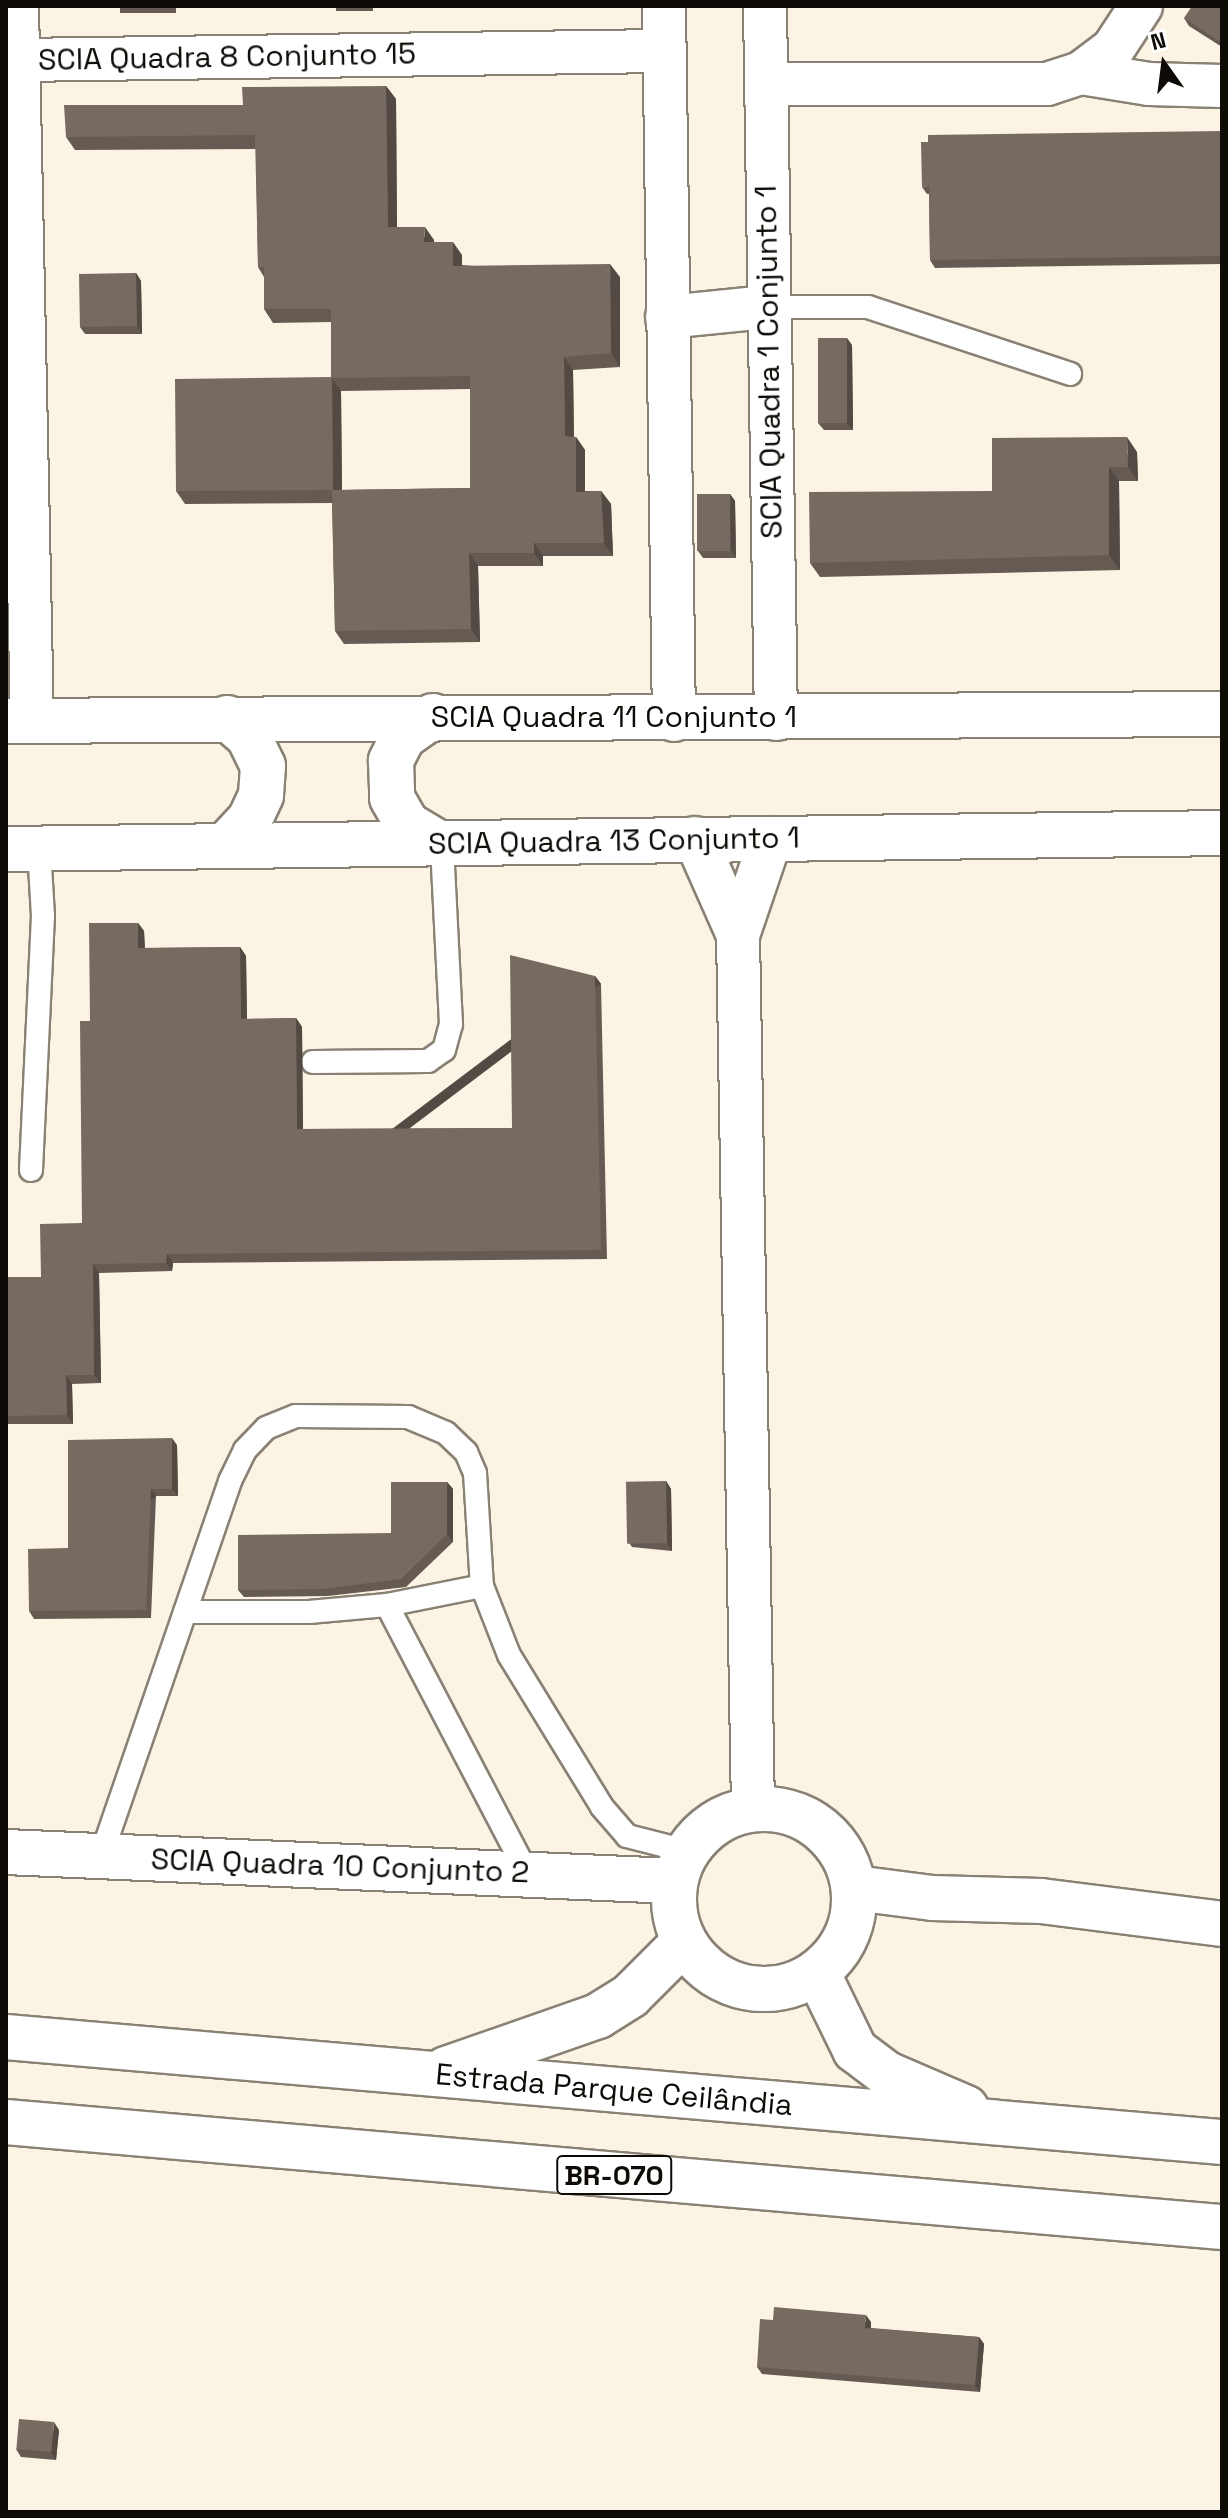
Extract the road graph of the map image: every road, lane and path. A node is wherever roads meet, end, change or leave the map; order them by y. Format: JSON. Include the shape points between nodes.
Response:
{"nodes":[{"id":1,"x":17,"y":6,"type":"edge"},
{"id":2,"x":664,"y":6,"type":"edge"},
{"id":3,"x":765,"y":6,"type":"edge"},
{"id":4,"x":1141,"y":6,"type":"edge"},
{"id":5,"x":665,"y":51,"type":"junction"},
{"id":6,"x":18,"y":60,"type":"junction"},
{"id":7,"x":1081,"y":73,"type":"junction"},
{"id":8,"x":766,"y":84,"type":"junction"},
{"id":9,"x":1222,"y":86,"type":"edge"},
{"id":10,"x":13,"y":162,"type":"edge"},
{"id":11,"x":766,"y":307,"type":"junction"},
{"id":12,"x":667,"y":317,"type":"junction"},
{"id":13,"x":1070,"y":374,"type":"dead end"},
{"id":14,"x":1222,"y":714,"type":"edge"},
{"id":15,"x":433,"y":716,"type":"junction"},
{"id":16,"x":227,"y":718,"type":"junction"},
{"id":17,"x":776,"y":719,"type":"junction"},
{"id":18,"x":19,"y":720,"type":"edge"},
{"id":19,"x":674,"y":720,"type":"junction"},
{"id":20,"x":1222,"y":833,"type":"edge"},
{"id":21,"x":695,"y":838,"type":"junction"},
{"id":22,"x":771,"y":838,"type":"junction"},
{"id":23,"x":442,"y":845,"type":"junction"},
{"id":24,"x":225,"y":846,"type":"junction"},
{"id":25,"x":23,"y":849,"type":"edge"},
{"id":26,"x":738,"y":935,"type":"junction"},
{"id":27,"x":313,"y":1062,"type":"dead end"},
{"id":28,"x":31,"y":1170,"type":"dead end"},
{"id":29,"x":482,"y":1586,"type":"junction"},
{"id":30,"x":387,"y":1605,"type":"junction"},
{"id":31,"x":185,"y":1612,"type":"junction"},
{"id":32,"x":753,"y":1810,"type":"junction"},
{"id":33,"x":6,"y":1852,"type":"edge"},
{"id":34,"x":101,"y":1856,"type":"junction"},
{"id":35,"x":680,"y":1866,"type":"junction"},
{"id":36,"x":527,"y":1873,"type":"junction"},
{"id":37,"x":855,"y":1888,"type":"junction"},
{"id":38,"x":1222,"y":1924,"type":"edge"},
{"id":39,"x":683,"y":1943,"type":"junction"},
{"id":40,"x":817,"y":1972,"type":"junction"},
{"id":41,"x":6,"y":2037,"type":"edge"},
{"id":42,"x":431,"y":2074,"type":"junction"},
{"id":43,"x":6,"y":2122,"type":"edge"},
{"id":44,"x":1001,"y":2123,"type":"junction"},
{"id":45,"x":1222,"y":2142,"type":"edge"},
{"id":46,"x":1222,"y":2227,"type":"edge"}],
"edges":[{"from":1,"to":6,"type":"street"},
{"from":2,"to":5,"type":"street"},
{"from":3,"to":8,"type":"street","name":"SCIA Quadra 1 Conjunto 1"},
{"from":4,"to":7,"type":"street","via":[[1113,49]]},
{"from":5,"to":6,"type":"street","name":"SCIA Quadra 8 Conjunto 15"},
{"from":5,"to":12,"type":"street"},
{"from":6,"to":10,"type":"street","name":"SCIA Quadra 8 Conjunto 15"},
{"from":7,"to":8,"type":"street","via":[[1047,84]]},
{"from":7,"to":9,"type":"street","via":[[1149,84]]},
{"from":8,"to":11,"type":"street","name":"SCIA Quadra 1 Conjunto 1"},
{"from":10,"to":18,"type":"street","name":"SCIA Quadra 8 Conjunto 15"},
{"from":11,"to":12,"type":"street"},
{"from":11,"to":13,"type":"lane","via":[[868,307]]},
{"from":11,"to":17,"type":"street","name":"SCIA Quadra 1 Conjunto 1"},
{"from":12,"to":19,"type":"street"},
{"from":14,"to":17,"type":"main road","name":"SCIA Quadra 11 Conjunto 1"},
{"from":15,"to":16,"type":"main road","name":"SCIA Quadra 11 Conjunto 1"},
{"from":15,"to":19,"type":"main road","name":"SCIA Quadra 11 Conjunto 1"},
{"from":15,"to":23,"type":"main road","via":[[403,737],[391,761],[392,798],[407,824]]},
{"from":16,"to":18,"type":"main road","name":"SCIA Quadra 11 Conjunto 1"},
{"from":16,"to":24,"type":"main road","via":[[249,737],[263,766],[261,795],[250,819]]},
{"from":17,"to":19,"type":"main road","name":"SCIA Quadra 11 Conjunto 1"},
{"from":20,"to":22,"type":"main road","name":"SCIA Quadra 13 Conjunto 1"},
{"from":21,"to":22,"type":"main road","name":"SCIA Quadra 13 Conjunto 1"},
{"from":21,"to":23,"type":"main road","name":"SCIA Quadra 13 Conjunto 1"},
{"from":21,"to":26,"type":"street"},
{"from":22,"to":26,"type":"street"},
{"from":23,"to":24,"type":"main road","name":"SCIA Quadra 13 Conjunto 1"},
{"from":23,"to":27,"type":"lane","via":[[451,1024],[444,1050],[428,1061]]},
{"from":24,"to":25,"type":"main road","name":"SCIA Quadra 13 Conjunto 1"},
{"from":25,"to":28,"type":"lane","via":[[43,916]]},
{"from":26,"to":32,"type":"street"},
{"from":29,"to":30,"type":"lane"},
{"from":29,"to":31,"type":"lane","via":[[475,1473],[466,1452],[446,1433],[408,1417],[296,1416],[266,1428],[245,1450]]},
{"from":29,"to":35,"type":"lane","via":[[509,1655],[602,1807],[627,1836]]},
{"from":30,"to":31,"type":"lane","via":[[309,1612]]},
{"from":30,"to":36,"type":"lane"},
{"from":31,"to":34,"type":"lane"},
{"from":32,"to":35,"type":"main road","via":[[708,1827]]},
{"from":32,"to":37,"type":"main road","via":[[791,1813],[814,1823],[844,1855]]},
{"from":33,"to":34,"type":"main road","name":"SCIA Quadra 10 Conjunto 2"},
{"from":34,"to":36,"type":"main road","name":"SCIA Quadra 10 Conjunto 2"},
{"from":35,"to":36,"type":"main road","name":"SCIA Quadra 10 Conjunto 2"},
{"from":35,"to":39,"type":"main road","via":[[673,1914]]},
{"from":37,"to":38,"type":"main road","via":[[932,1898],[1041,1901]]},
{"from":37,"to":40,"type":"main road","via":[[852,1922],[837,1953]]},
{"from":39,"to":40,"type":"main road","via":[[708,1972],[743,1988],[782,1988]]},
{"from":39,"to":42,"type":"main road","via":[[630,1996],[598,2016]]},
{"from":40,"to":44,"type":"main road","via":[[855,2050],[887,2074]]},
{"from":41,"to":42,"type":"main road","name":"Estrada Parque Ceilândia"},
{"from":42,"to":44,"type":"main road","name":"Estrada Parque Ceilândia"},
{"from":43,"to":46,"type":"main road","number":"BR-070"},
{"from":44,"to":45,"type":"main road","name":"Estrada Parque Ceilândia"}]}
